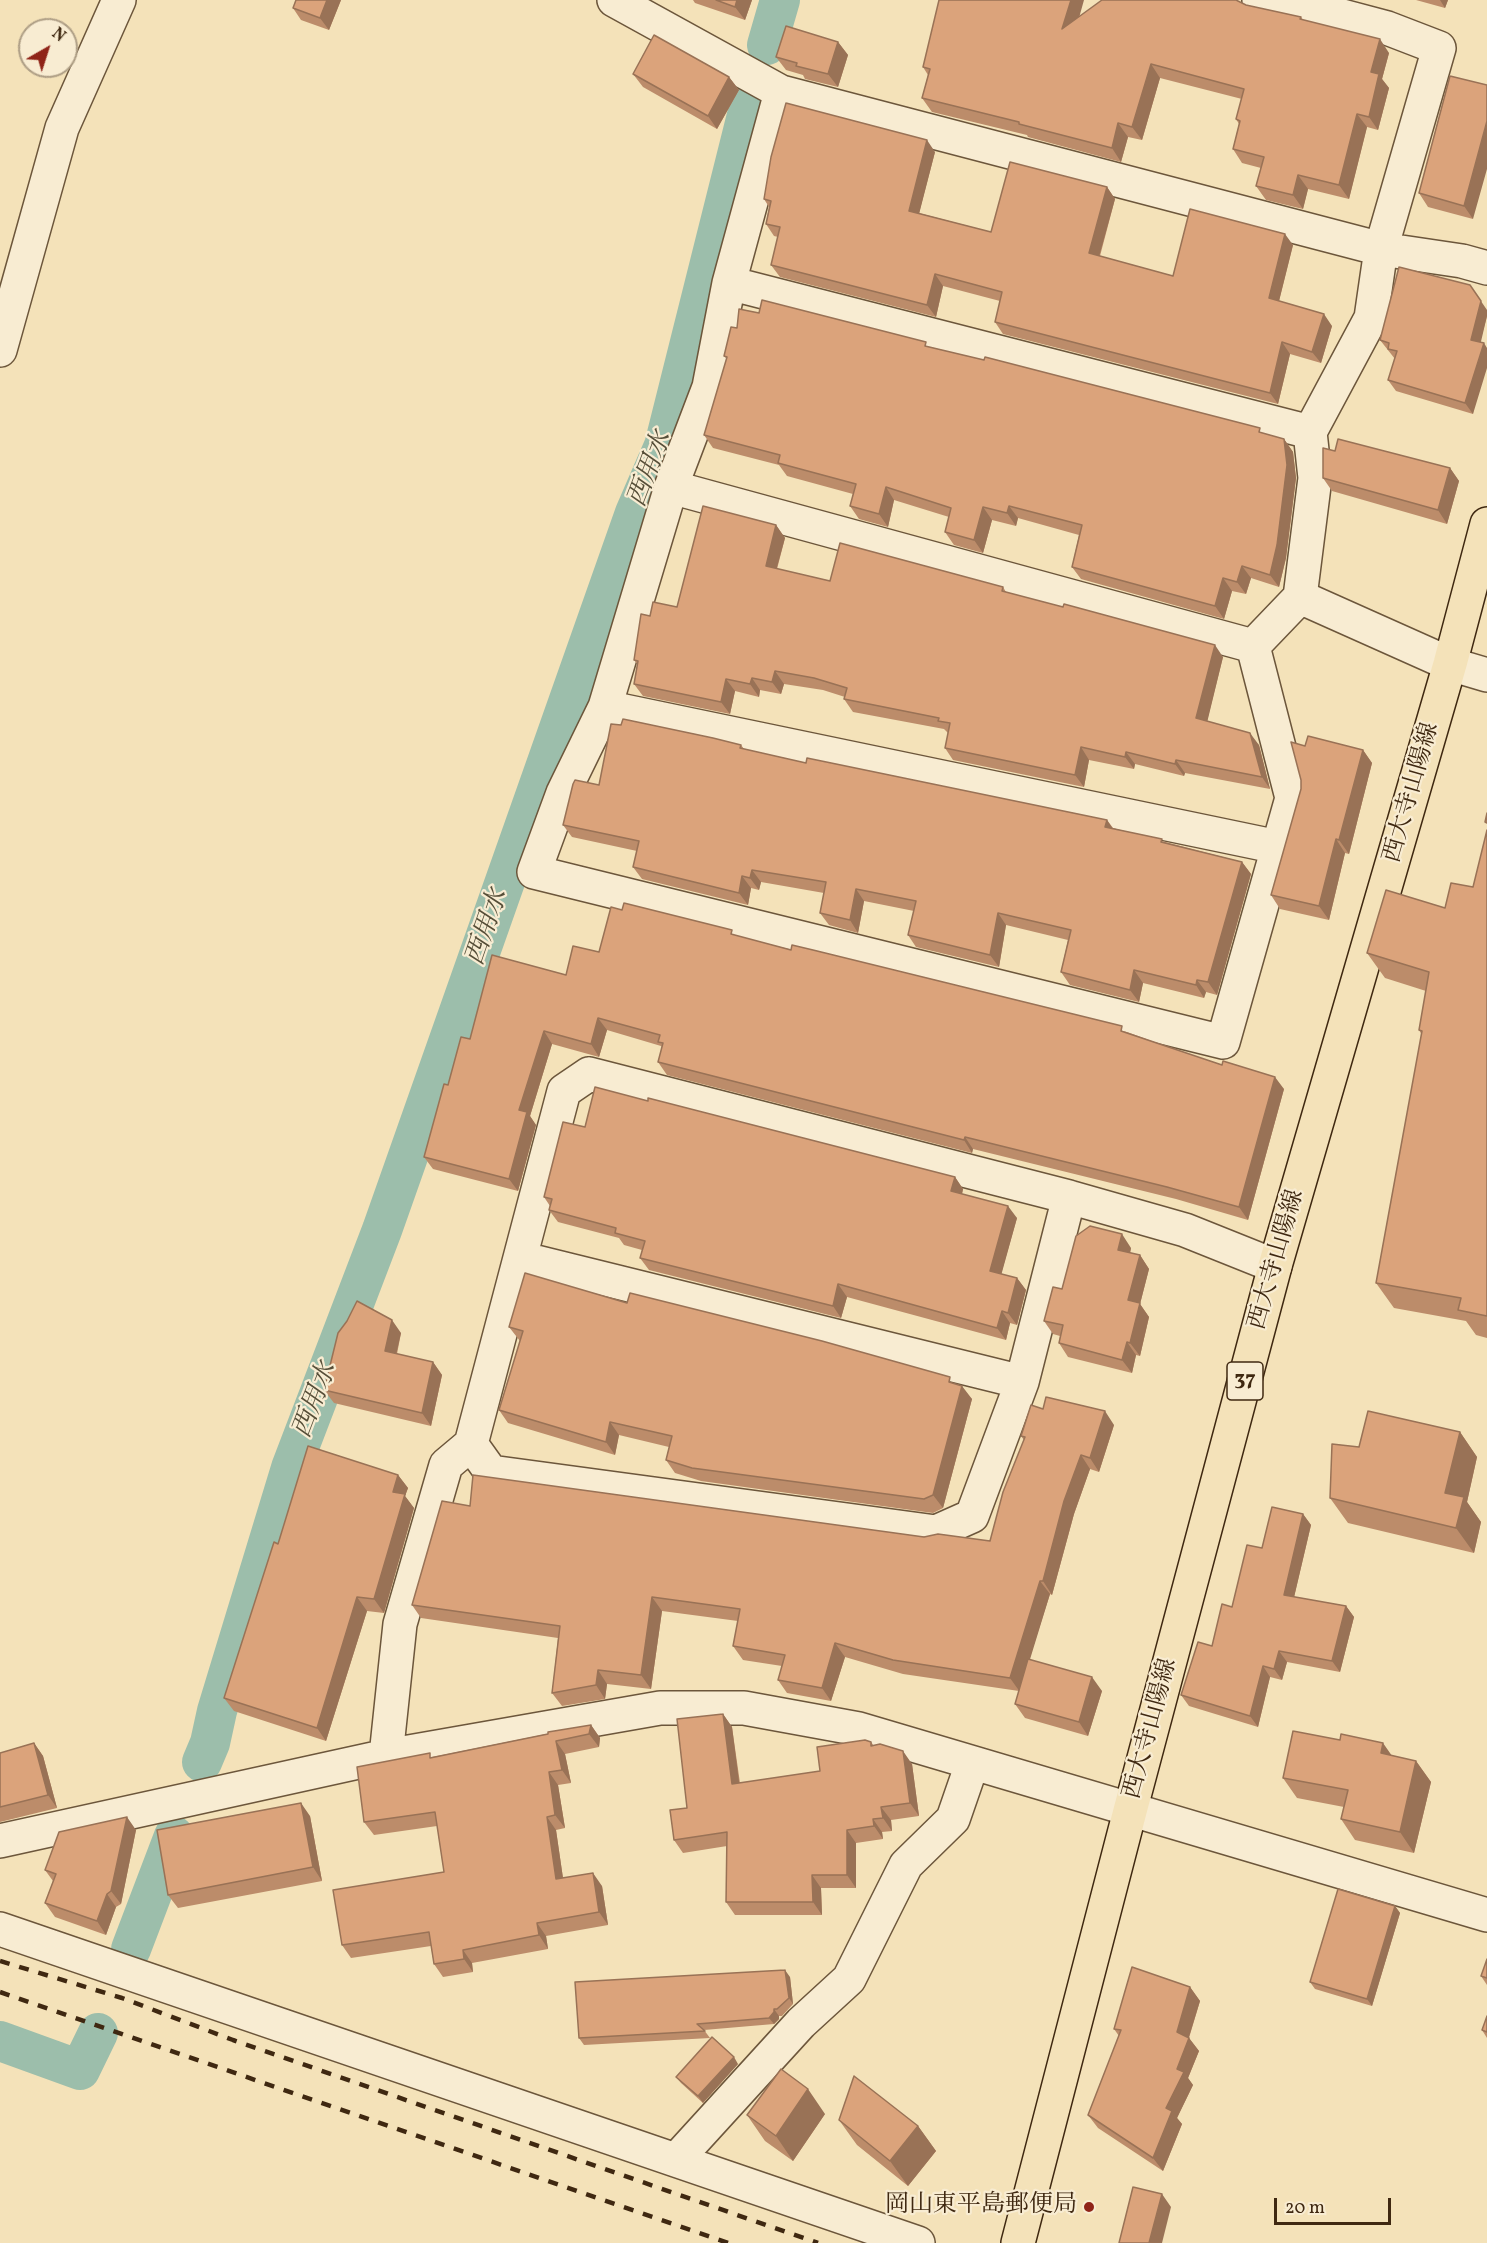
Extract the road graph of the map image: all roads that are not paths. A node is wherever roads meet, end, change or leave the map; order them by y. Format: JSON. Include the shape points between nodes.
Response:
{"nodes":[{"id":1,"x":119,"y":0,"type":"edge"},
{"id":2,"x":614,"y":0,"type":"edge"},
{"id":3,"x":1259,"y":0,"type":"edge"},
{"id":4,"x":1344,"y":8,"type":"edge"},
{"id":5,"x":781,"y":92,"type":"junction"},
{"id":6,"x":1381,"y":249,"type":"junction"},
{"id":7,"x":1487,"y":268,"type":"edge"},
{"id":8,"x":729,"y":283,"type":"junction"},
{"id":9,"x":0,"y":350,"type":"edge"},
{"id":10,"x":1310,"y":432,"type":"junction"},
{"id":11,"x":671,"y":487,"type":"junction"},
{"id":12,"x":1487,"y":524,"type":"edge"},
{"id":13,"x":1300,"y":597,"type":"junction"},
{"id":14,"x":1253,"y":646,"type":"junction"},
{"id":15,"x":1450,"y":664,"type":"junction"},
{"id":16,"x":1487,"y":675,"type":"edge"},
{"id":17,"x":604,"y":707,"type":"junction"},
{"id":18,"x":1278,"y":847,"type":"junction"},
{"id":19,"x":1069,"y":1197,"type":"junction"},
{"id":20,"x":520,"y":1258,"type":"junction"},
{"id":21,"x":1275,"y":1266,"type":"junction"},
{"id":22,"x":1022,"y":1382,"type":"junction"},
{"id":23,"x":471,"y":1444,"type":"junction"},
{"id":24,"x":386,"y":1756,"type":"junction"},
{"id":25,"x":972,"y":1764,"type":"junction"},
{"id":26,"x":1130,"y":1811,"type":"junction"},
{"id":27,"x":0,"y":1841,"type":"edge"},
{"id":28,"x":1487,"y":1915,"type":"edge"},
{"id":29,"x":0,"y":1929,"type":"edge"},
{"id":30,"x":676,"y":2160,"type":"junction"},
{"id":31,"x":918,"y":2243,"type":"edge"},
{"id":32,"x":1018,"y":2243,"type":"edge"}],
"edges":[{"from":1,"to":9,"type":"street","via":[[62,128]]},
{"from":2,"to":5,"type":"street"},
{"from":3,"to":4,"type":"street"},
{"from":4,"to":6,"type":"street","via":[[1439,48]]},
{"from":5,"to":6,"type":"street"},
{"from":5,"to":8,"type":"street"},
{"from":6,"to":7,"type":"street"},
{"from":6,"to":10,"type":"street","via":[[1371,318]]},
{"from":8,"to":10,"type":"street"},
{"from":8,"to":11,"type":"street","via":[[709,387]]},
{"from":10,"to":13,"type":"street","via":[[1315,478]]},
{"from":11,"to":14,"type":"street"},
{"from":11,"to":17,"type":"street"},
{"from":12,"to":15,"type":"main road","name":"西大寺山陽線","number":"37"},
{"from":13,"to":14,"type":"street"},
{"from":13,"to":15,"type":"street"},
{"from":14,"to":18,"type":"street","via":[[1292,798]]},
{"from":15,"to":16,"type":"street"},
{"from":15,"to":21,"type":"main road","name":"西大寺山陽線","number":"37"},
{"from":17,"to":18,"type":"street"},
{"from":17,"to":18,"type":"street","via":[[562,793],[534,872],[1223,1042]]},
{"from":19,"to":20,"type":"street","via":[[589,1074],[564,1091]]},
{"from":19,"to":21,"type":"street","via":[[1185,1230]]},
{"from":19,"to":22,"type":"street"},
{"from":20,"to":22,"type":"street"},
{"from":20,"to":23,"type":"street"},
{"from":21,"to":26,"type":"main road","name":"西大寺山陽線","number":"37"},
{"from":22,"to":23,"type":"street","via":[[972,1516],[936,1532],[491,1472]]},
{"from":23,"to":24,"type":"street","via":[[446,1465],[400,1624]]},
{"from":24,"to":25,"type":"street","via":[[660,1708],[744,1708],[859,1729]]},
{"from":24,"to":27,"type":"street"},
{"from":25,"to":26,"type":"street"},
{"from":25,"to":30,"type":"street","via":[[953,1819],[906,1865],[849,1979],[801,2023]]},
{"from":26,"to":28,"type":"street"},
{"from":26,"to":32,"type":"main road","name":"西大寺山陽線","number":"37"},
{"from":29,"to":30,"type":"street"},
{"from":30,"to":31,"type":"street"}]}
